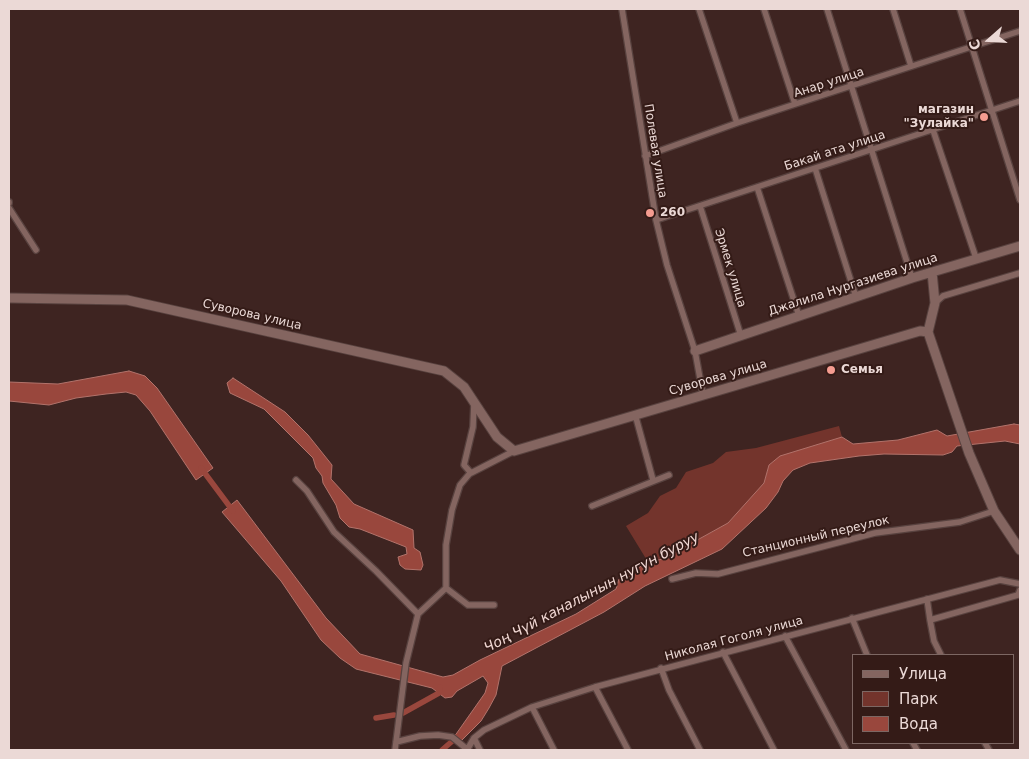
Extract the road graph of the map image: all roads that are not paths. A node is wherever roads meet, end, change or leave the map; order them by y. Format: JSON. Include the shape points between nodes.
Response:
{"nodes":[{"id":1,"x":622,"y":9,"type":"edge"},
{"id":2,"x":699,"y":9,"type":"edge"},
{"id":3,"x":764,"y":9,"type":"edge"},
{"id":4,"x":827,"y":9,"type":"edge"},
{"id":5,"x":893,"y":9,"type":"edge"},
{"id":6,"x":960,"y":9,"type":"edge"},
{"id":7,"x":1020,"y":31,"type":"edge"},
{"id":8,"x":973,"y":48,"type":"junction"},
{"id":9,"x":911,"y":66,"type":"junction"},
{"id":10,"x":853,"y":85,"type":"junction"},
{"id":11,"x":1020,"y":101,"type":"edge"},
{"id":12,"x":795,"y":104,"type":"junction"},
{"id":13,"x":991,"y":111,"type":"junction"},
{"id":14,"x":737,"y":123,"type":"junction"},
{"id":15,"x":933,"y":130,"type":"junction"},
{"id":16,"x":872,"y":149,"type":"junction"},
{"id":17,"x":645,"y":156,"type":"junction"},
{"id":18,"x":815,"y":168,"type":"junction"},
{"id":19,"x":757,"y":187,"type":"junction"},
{"id":20,"x":1020,"y":200,"type":"edge"},
{"id":21,"x":700,"y":206,"type":"junction"},
{"id":22,"x":9,"y":208,"type":"edge"},
{"id":23,"x":656,"y":220,"type":"junction"},
{"id":24,"x":1020,"y":246,"type":"edge"},
{"id":25,"x":36,"y":250,"type":"dead end"},
{"id":26,"x":976,"y":258,"type":"junction"},
{"id":27,"x":932,"y":272,"type":"junction"},
{"id":28,"x":1020,"y":273,"type":"edge"},
{"id":29,"x":912,"y":278,"type":"junction"},
{"id":30,"x":856,"y":297,"type":"junction"},
{"id":31,"x":9,"y":298,"type":"edge"},
{"id":32,"x":935,"y":303,"type":"junction"},
{"id":33,"x":799,"y":316,"type":"junction"},
{"id":34,"x":928,"y":332,"type":"junction"},
{"id":35,"x":740,"y":336,"type":"junction"},
{"id":36,"x":695,"y":352,"type":"junction"},
{"id":37,"x":703,"y":395,"type":"junction"},
{"id":38,"x":474,"y":403,"type":"junction"},
{"id":39,"x":635,"y":414,"type":"junction"},
{"id":40,"x":514,"y":451,"type":"junction"},
{"id":41,"x":471,"y":473,"type":"junction"},
{"id":42,"x":669,"y":475,"type":"dead end"},
{"id":43,"x":296,"y":480,"type":"dead end"},
{"id":44,"x":653,"y":480,"type":"junction"},
{"id":45,"x":592,"y":506,"type":"dead end"},
{"id":46,"x":994,"y":511,"type":"junction"},
{"id":47,"x":1020,"y":550,"type":"edge"},
{"id":48,"x":672,"y":579,"type":"dead end"},
{"id":49,"x":1020,"y":584,"type":"edge"},
{"id":50,"x":446,"y":588,"type":"junction"},
{"id":51,"x":1019,"y":595,"type":"edge"},
{"id":52,"x":927,"y":599,"type":"junction"},
{"id":53,"x":494,"y":605,"type":"dead end"},
{"id":54,"x":418,"y":614,"type":"junction"},
{"id":55,"x":852,"y":618,"type":"junction"},
{"id":56,"x":930,"y":620,"type":"junction"},
{"id":57,"x":785,"y":636,"type":"junction"},
{"id":58,"x":723,"y":652,"type":"junction"},
{"id":59,"x":867,"y":654,"type":"edge"},
{"id":60,"x":940,"y":654,"type":"edge"},
{"id":61,"x":661,"y":668,"type":"junction"},
{"id":62,"x":595,"y":687,"type":"junction"},
{"id":63,"x":532,"y":707,"type":"junction"},
{"id":64,"x":474,"y":738,"type":"junction"},
{"id":65,"x":396,"y":742,"type":"junction"},
{"id":66,"x":395,"y":750,"type":"edge"},
{"id":67,"x":468,"y":750,"type":"edge"},
{"id":68,"x":480,"y":750,"type":"edge"},
{"id":69,"x":554,"y":750,"type":"edge"},
{"id":70,"x":628,"y":750,"type":"edge"},
{"id":71,"x":700,"y":750,"type":"edge"},
{"id":72,"x":774,"y":750,"type":"edge"},
{"id":73,"x":846,"y":750,"type":"edge"}],
"edges":[{"from":1,"to":17,"type":"street","name":"Полевая улица"},
{"from":2,"to":14,"type":"street"},
{"from":3,"to":12,"type":"street"},
{"from":4,"to":10,"type":"street"},
{"from":5,"to":9,"type":"street"},
{"from":6,"to":8,"type":"street"},
{"from":7,"to":8,"type":"street","name":"Анар улица"},
{"from":8,"to":9,"type":"street","name":"Анар улица"},
{"from":8,"to":13,"type":"street"},
{"from":9,"to":10,"type":"street","name":"Анар улица"},
{"from":10,"to":12,"type":"street","name":"Анар улица"},
{"from":10,"to":16,"type":"street"},
{"from":11,"to":13,"type":"street","name":"Бакай ата улица"},
{"from":12,"to":14,"type":"street","name":"Анар улица"},
{"from":13,"to":15,"type":"street","name":"Бакай ата улица"},
{"from":13,"to":20,"type":"street"},
{"from":14,"to":17,"type":"street","name":"Анар улица"},
{"from":15,"to":16,"type":"street","name":"Бакай ата улица"},
{"from":15,"to":26,"type":"street"},
{"from":16,"to":18,"type":"street","name":"Бакай ата улица"},
{"from":16,"to":29,"type":"street"},
{"from":17,"to":23,"type":"street","name":"Полевая улица"},
{"from":18,"to":19,"type":"street","name":"Бакай ата улица"},
{"from":18,"to":30,"type":"street"},
{"from":19,"to":21,"type":"street","name":"Бакай ата улица"},
{"from":19,"to":33,"type":"street"},
{"from":21,"to":23,"type":"street","name":"Бакай ата улица"},
{"from":21,"to":35,"type":"street","name":"Эрмек улица"},
{"from":22,"to":25,"type":"street"},
{"from":23,"to":36,"type":"street","name":"Полевая улица","via":[[666,265]]},
{"from":24,"to":26,"type":"street","name":"Джалила Нургазиева улица"},
{"from":26,"to":27,"type":"street","name":"Джалила Нургазиева улица"},
{"from":27,"to":29,"type":"street","name":"Джалила Нургазиева улица"},
{"from":27,"to":32,"type":"street"},
{"from":28,"to":32,"type":"street","via":[[943,296]]},
{"from":29,"to":30,"type":"street","name":"Джалила Нургазиева улица"},
{"from":30,"to":33,"type":"street","name":"Джалила Нургазиева улица"},
{"from":31,"to":38,"type":"street","name":"Суворова улица","via":[[127,300],[444,370],[464,387]]},
{"from":32,"to":34,"type":"street"},
{"from":33,"to":35,"type":"street","name":"Джалила Нургазиева улица"},
{"from":34,"to":37,"type":"street","name":"Суворова улица"},
{"from":34,"to":46,"type":"street"},
{"from":35,"to":36,"type":"street","name":"Джалила Нургазиева улица"},
{"from":36,"to":37,"type":"street","name":"Полевая улица"},
{"from":37,"to":39,"type":"street","name":"Суворова улица"},
{"from":38,"to":40,"type":"street","name":"Суворова улица","via":[[497,437]]},
{"from":38,"to":41,"type":"street","via":[[473,427],[464,465]]},
{"from":39,"to":40,"type":"street","name":"Суворова улица"},
{"from":39,"to":44,"type":"street"},
{"from":40,"to":41,"type":"street","name":"Суворова улица"},
{"from":41,"to":50,"type":"street","name":"Суворова улица","via":[[460,485],[452,510],[446,546]]},
{"from":42,"to":44,"type":"street"},
{"from":43,"to":54,"type":"street","via":[[334,532]]},
{"from":44,"to":45,"type":"street"},
{"from":46,"to":47,"type":"street"},
{"from":46,"to":48,"type":"street","name":"Станционный переулок","via":[[960,522],[875,534],[718,574],[696,573]]},
{"from":49,"to":52,"type":"street","name":"Николая Гоголя улица","via":[[1000,580]]},
{"from":50,"to":53,"type":"street","via":[[468,605]]},
{"from":50,"to":54,"type":"street"},
{"from":51,"to":56,"type":"street"},
{"from":52,"to":55,"type":"street","name":"Николая Гоголя улица"},
{"from":52,"to":56,"type":"street"},
{"from":54,"to":65,"type":"street","via":[[406,663]]},
{"from":55,"to":57,"type":"street","name":"Николая Гоголя улица"},
{"from":55,"to":59,"type":"street"},
{"from":56,"to":60,"type":"street"},
{"from":57,"to":58,"type":"street","name":"Николая Гоголя улица"},
{"from":57,"to":73,"type":"street"},
{"from":58,"to":61,"type":"street","name":"Николая Гоголя улица"},
{"from":58,"to":72,"type":"street"},
{"from":61,"to":62,"type":"street","name":"Николая Гоголя улица"},
{"from":61,"to":71,"type":"street"},
{"from":62,"to":63,"type":"street","name":"Николая Гоголя улица"},
{"from":62,"to":70,"type":"street"},
{"from":63,"to":64,"type":"street","name":"Николая Гоголя улица"},
{"from":63,"to":69,"type":"street"},
{"from":64,"to":67,"type":"street"},
{"from":64,"to":68,"type":"street"},
{"from":65,"to":66,"type":"street"},
{"from":65,"to":67,"type":"street","via":[[438,735],[452,737]]}]}
